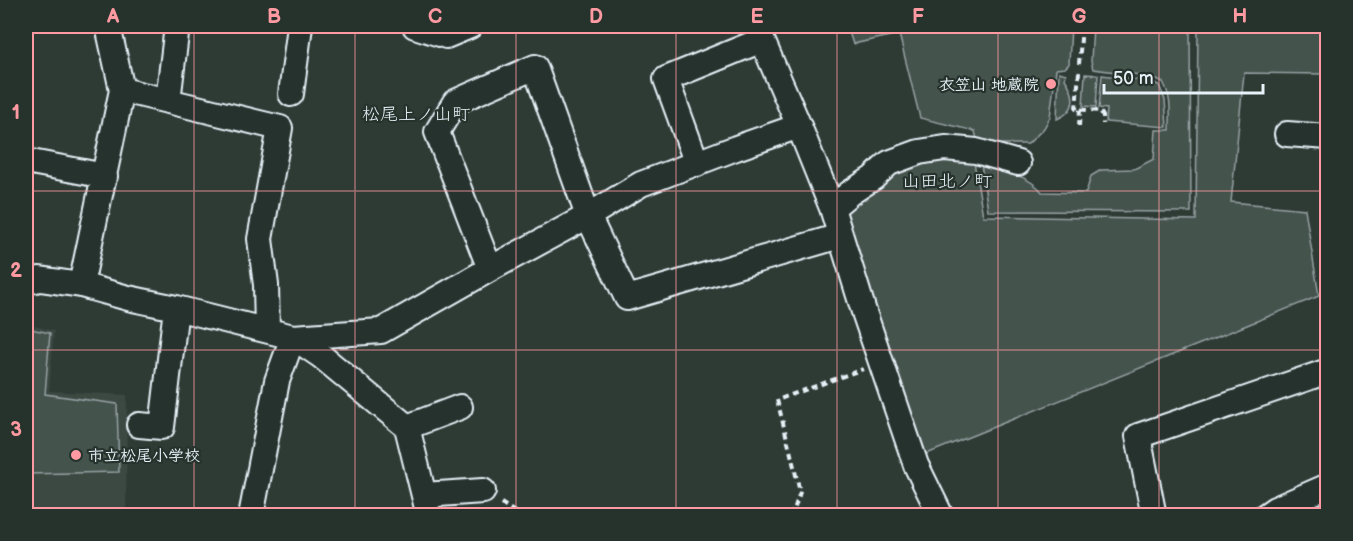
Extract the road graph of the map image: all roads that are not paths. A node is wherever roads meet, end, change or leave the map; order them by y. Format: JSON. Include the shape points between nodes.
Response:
{"nodes":[{"id":1,"x":108,"y":26,"type":"edge"},
{"id":2,"x":177,"y":26,"type":"edge"},
{"id":3,"x":300,"y":26,"type":"edge"},
{"id":4,"x":415,"y":26,"type":"edge"},
{"id":5,"x":470,"y":26,"type":"edge"},
{"id":6,"x":759,"y":33,"type":"edge"},
{"id":7,"x":122,"y":90,"type":"junction"},
{"id":8,"x":291,"y":94,"type":"dead end"},
{"id":9,"x":168,"y":101,"type":"junction"},
{"id":10,"x":799,"y":126,"type":"junction"},
{"id":11,"x":1287,"y":134,"type":"dead end"},
{"id":12,"x":1328,"y":137,"type":"edge"},
{"id":13,"x":26,"y":161,"type":"edge"},
{"id":14,"x":1018,"y":163,"type":"dead end"},
{"id":15,"x":696,"y":164,"type":"junction"},
{"id":16,"x":105,"y":176,"type":"junction"},
{"id":17,"x":832,"y":208,"type":"junction"},
{"id":18,"x":588,"y":216,"type":"junction"},
{"id":19,"x":840,"y":236,"type":"junction"},
{"id":20,"x":490,"y":269,"type":"junction"},
{"id":21,"x":26,"y":282,"type":"edge"},
{"id":22,"x":81,"y":285,"type":"junction"},
{"id":23,"x":176,"y":308,"type":"junction"},
{"id":24,"x":267,"y":330,"type":"junction"},
{"id":25,"x":293,"y":337,"type":"junction"},
{"id":26,"x":1328,"y":371,"type":"edge"},
{"id":27,"x":460,"y":407,"type":"dead end"},
{"id":28,"x":139,"y":425,"type":"dead end"},
{"id":29,"x":407,"y":427,"type":"junction"},
{"id":30,"x":1328,"y":486,"type":"edge"},
{"id":31,"x":483,"y":491,"type":"dead end"},
{"id":32,"x":427,"y":505,"type":"edge"},
{"id":33,"x":251,"y":516,"type":"edge"},
{"id":34,"x":941,"y":516,"type":"edge"},
{"id":35,"x":1154,"y":516,"type":"edge"},
{"id":36,"x":1265,"y":516,"type":"edge"}],
"edges":[{"from":1,"to":7,"type":"street"},
{"from":2,"to":9,"type":"street"},
{"from":3,"to":8,"type":"street"},
{"from":4,"to":5,"type":"street","via":[[446,36]]},
{"from":6,"to":10,"type":"street"},
{"from":6,"to":15,"type":"street","via":[[666,79]]},
{"from":7,"to":9,"type":"street"},
{"from":7,"to":16,"type":"street"},
{"from":9,"to":24,"type":"street","via":[[280,128],[260,239]]},
{"from":10,"to":15,"type":"street"},
{"from":10,"to":17,"type":"street"},
{"from":11,"to":12,"type":"street"},
{"from":13,"to":16,"type":"street"},
{"from":14,"to":17,"type":"street","via":[[945,148],[919,152],[889,163]]},
{"from":15,"to":18,"type":"street","via":[[640,184]]},
{"from":16,"to":22,"type":"street"},
{"from":17,"to":19,"type":"street"},
{"from":18,"to":19,"type":"street","via":[[627,298]]},
{"from":18,"to":20,"type":"street"},
{"from":18,"to":20,"type":"street","via":[[535,68],[455,102],[437,132]]},
{"from":19,"to":34,"type":"street","via":[[916,465]]},
{"from":20,"to":25,"type":"street","via":[[381,331]]},
{"from":21,"to":22,"type":"street","via":[[40,279]]},
{"from":22,"to":23,"type":"street"},
{"from":23,"to":24,"type":"street"},
{"from":23,"to":28,"type":"street","via":[[162,427]]},
{"from":24,"to":25,"type":"street"},
{"from":25,"to":29,"type":"street"},
{"from":25,"to":33,"type":"street","via":[[277,381]]},
{"from":26,"to":35,"type":"street","via":[[1138,436]]},
{"from":27,"to":29,"type":"street"},
{"from":29,"to":32,"type":"street"},
{"from":30,"to":36,"type":"street"},
{"from":31,"to":32,"type":"street"}]}
